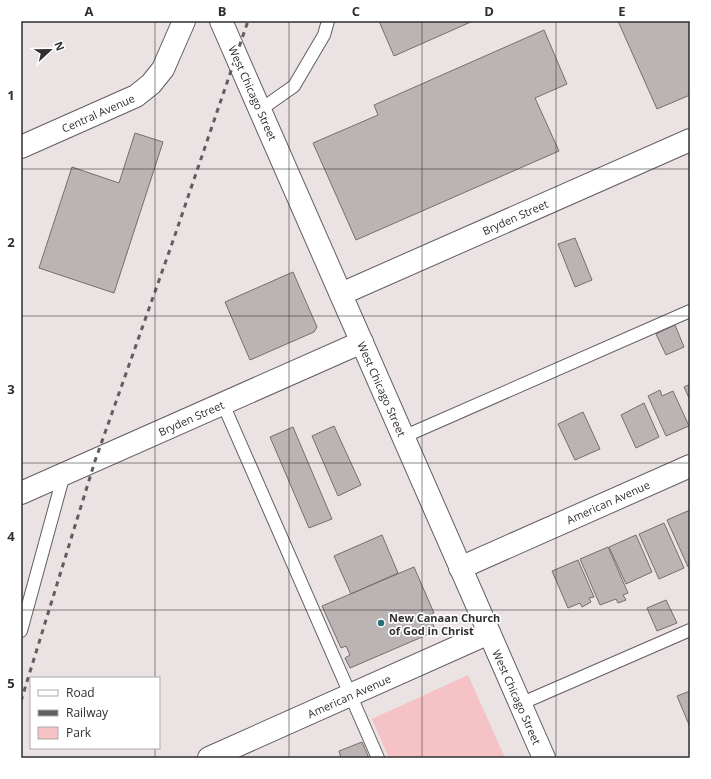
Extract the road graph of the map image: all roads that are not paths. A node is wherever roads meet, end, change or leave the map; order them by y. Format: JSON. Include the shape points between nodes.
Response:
{"nodes":[{"id":1,"x":184,"y":21,"type":"edge"},
{"id":2,"x":221,"y":21,"type":"edge"},
{"id":3,"x":328,"y":21,"type":"edge"},
{"id":4,"x":260,"y":110,"type":"junction"},
{"id":5,"x":690,"y":140,"type":"edge"},
{"id":6,"x":21,"y":147,"type":"edge"},
{"id":7,"x":341,"y":294,"type":"junction"},
{"id":8,"x":690,"y":312,"type":"edge"},
{"id":9,"x":362,"y":342,"type":"junction"},
{"id":10,"x":223,"y":404,"type":"junction"},
{"id":11,"x":403,"y":437,"type":"junction"},
{"id":12,"x":690,"y":466,"type":"edge"},
{"id":13,"x":64,"y":474,"type":"junction"},
{"id":14,"x":21,"y":494,"type":"edge"},
{"id":15,"x":460,"y":568,"type":"junction"},
{"id":16,"x":690,"y":630,"type":"edge"},
{"id":17,"x":21,"y":632,"type":"edge"},
{"id":18,"x":489,"y":633,"type":"junction"},
{"id":19,"x":351,"y":695,"type":"junction"},
{"id":20,"x":520,"y":704,"type":"junction"},
{"id":21,"x":209,"y":758,"type":"edge"},
{"id":22,"x":378,"y":758,"type":"edge"},
{"id":23,"x":544,"y":758,"type":"edge"}],
"edges":[{"from":1,"to":6,"type":"street","name":"Central Avenue","via":[[163,69],[151,84],[136,96]]},
{"from":2,"to":4,"type":"street","name":"West Chicago Street"},
{"from":3,"to":4,"type":"lane","via":[[324,36],[294,86]]},
{"from":4,"to":7,"type":"street","name":"West Chicago Street"},
{"from":5,"to":7,"type":"street","name":"Bryden Street"},
{"from":7,"to":9,"type":"street","name":"West Chicago Street"},
{"from":8,"to":11,"type":"lane"},
{"from":9,"to":10,"type":"street","name":"Bryden Street"},
{"from":9,"to":11,"type":"street","name":"West Chicago Street"},
{"from":10,"to":13,"type":"street","name":"Bryden Street"},
{"from":10,"to":19,"type":"lane"},
{"from":11,"to":15,"type":"street","name":"West Chicago Street"},
{"from":12,"to":15,"type":"street","name":"American Avenue"},
{"from":13,"to":14,"type":"street","name":"Bryden Street"},
{"from":13,"to":17,"type":"lane"},
{"from":15,"to":18,"type":"street","name":"West Chicago Street"},
{"from":16,"to":20,"type":"lane"},
{"from":18,"to":19,"type":"street","name":"American Avenue"},
{"from":18,"to":20,"type":"street","name":"West Chicago Street"},
{"from":19,"to":21,"type":"street","name":"American Avenue"},
{"from":19,"to":22,"type":"lane"},
{"from":20,"to":23,"type":"street","name":"West Chicago Street"}]}
